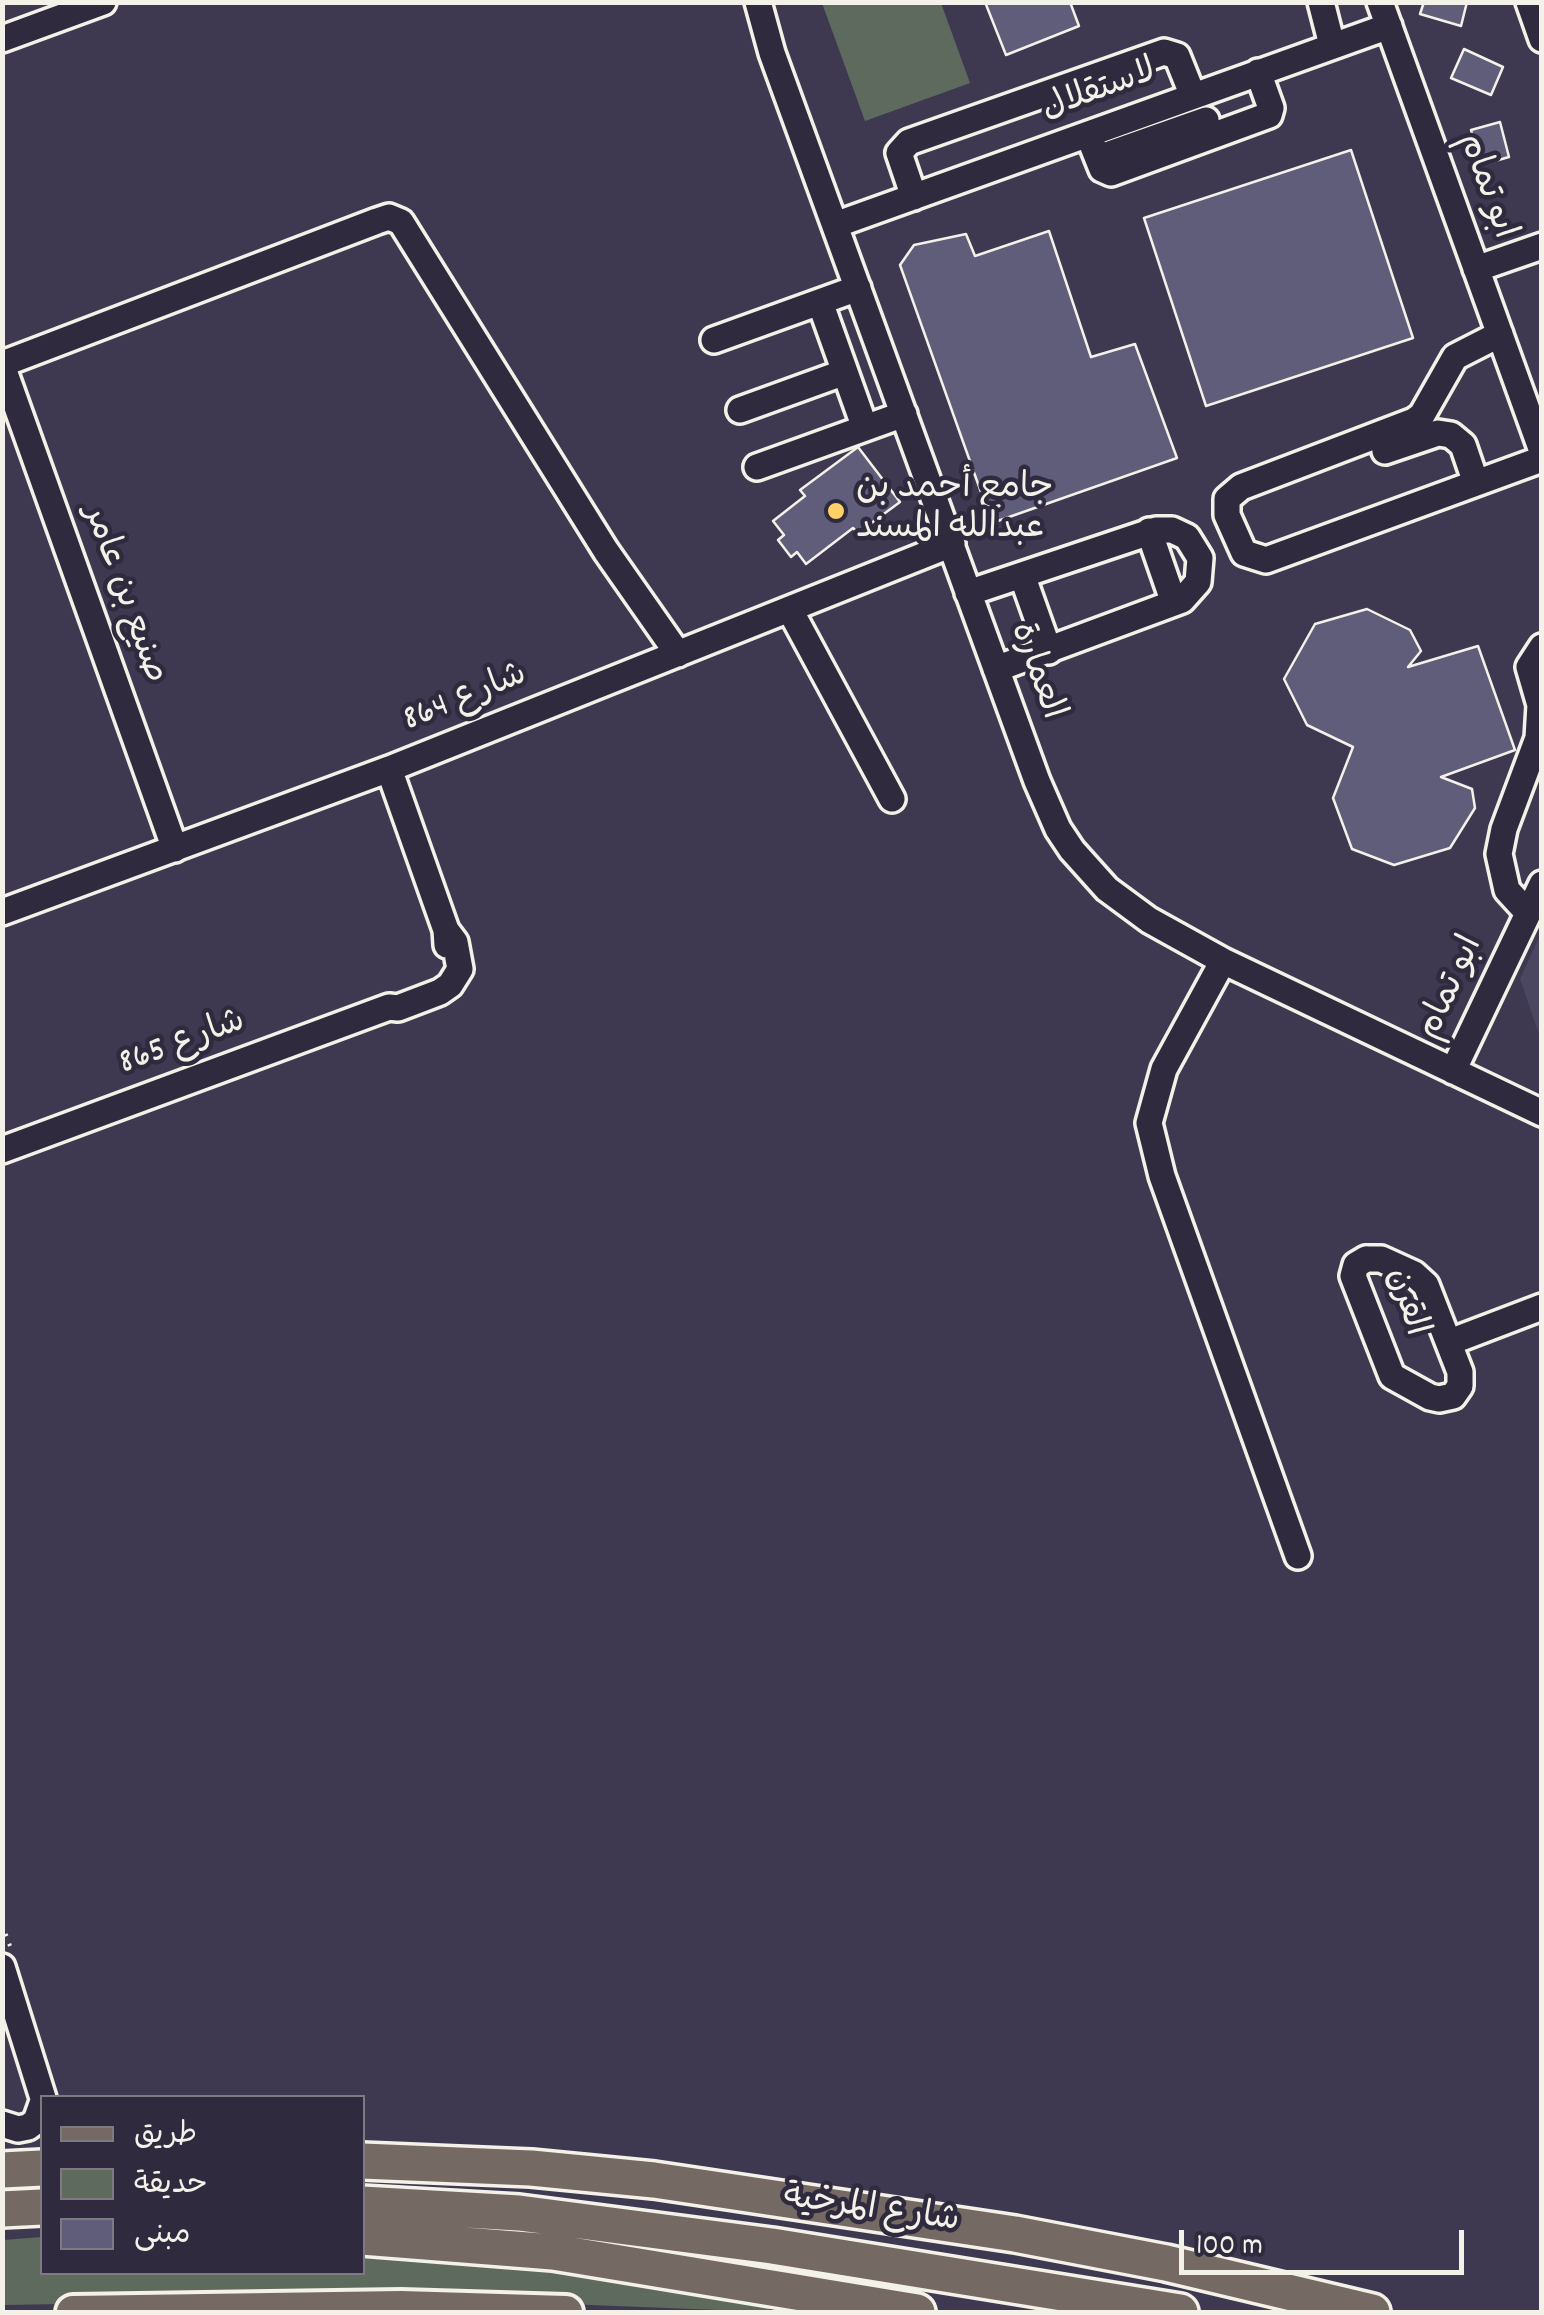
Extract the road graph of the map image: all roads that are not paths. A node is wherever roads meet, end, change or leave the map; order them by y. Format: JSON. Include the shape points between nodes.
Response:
{"nodes":[{"id":1,"x":103,"y":2,"type":"edge"},
{"id":2,"x":758,"y":2,"type":"edge"},
{"id":3,"x":1321,"y":2,"type":"edge"},
{"id":4,"x":1528,"y":2,"type":"edge"},
{"id":5,"x":1384,"y":14,"type":"edge"},
{"id":6,"x":2,"y":38,"type":"edge"},
{"id":7,"x":1542,"y":39,"type":"edge"},
{"id":8,"x":1332,"y":45,"type":"junction"},
{"id":9,"x":1258,"y":72,"type":"junction"},
{"id":10,"x":1193,"y":96,"type":"junction"},
{"id":11,"x":1093,"y":146,"type":"junction"},
{"id":12,"x":914,"y":197,"type":"junction"},
{"id":13,"x":835,"y":225,"type":"junction"},
{"id":14,"x":1542,"y":246,"type":"edge"},
{"id":15,"x":1476,"y":269,"type":"junction"},
{"id":16,"x":858,"y":288,"type":"junction"},
{"id":17,"x":820,"y":302,"type":"junction"},
{"id":18,"x":1500,"y":334,"type":"junction"},
{"id":19,"x":714,"y":340,"type":"dead end"},
{"id":20,"x":2,"y":364,"type":"edge"},
{"id":21,"x":845,"y":372,"type":"junction"},
{"id":22,"x":740,"y":410,"type":"dead end"},
{"id":23,"x":904,"y":414,"type":"junction"},
{"id":24,"x":1427,"y":424,"type":"junction"},
{"id":25,"x":865,"y":428,"type":"junction"},
{"id":26,"x":1542,"y":455,"type":"edge"},
{"id":27,"x":757,"y":467,"type":"dead end"},
{"id":28,"x":1476,"y":482,"type":"junction"},
{"id":29,"x":1148,"y":531,"type":"junction"},
{"id":30,"x":952,"y":544,"type":"junction"},
{"id":31,"x":1022,"y":575,"type":"junction"},
{"id":32,"x":968,"y":593,"type":"junction"},
{"id":33,"x":1174,"y":602,"type":"junction"},
{"id":34,"x":790,"y":610,"type":"junction"},
{"id":35,"x":1542,"y":647,"type":"edge"},
{"id":36,"x":1050,"y":651,"type":"junction"},
{"id":37,"x":678,"y":654,"type":"junction"},
{"id":38,"x":996,"y":669,"type":"junction"},
{"id":39,"x":389,"y":768,"type":"junction"},
{"id":40,"x":892,"y":799,"type":"dead end"},
{"id":41,"x":175,"y":849,"type":"junction"},
{"id":42,"x":1542,"y":884,"type":"edge"},
{"id":43,"x":2,"y":912,"type":"edge"},
{"id":44,"x":1528,"y":913,"type":"junction"},
{"id":45,"x":1223,"y":960,"type":"junction"},
{"id":46,"x":1453,"y":1071,"type":"junction"},
{"id":47,"x":1542,"y":1113,"type":"edge"},
{"id":48,"x":2,"y":1150,"type":"edge"},
{"id":49,"x":1542,"y":1307,"type":"edge"},
{"id":50,"x":1450,"y":1342,"type":"junction"},
{"id":51,"x":1298,"y":1556,"type":"dead end"},
{"id":52,"x":2,"y":1966,"type":"edge"},
{"id":53,"x":41,"y":2095,"type":"edge"},
{"id":54,"x":40,"y":2107,"type":"edge"},
{"id":55,"x":2,"y":2124,"type":"edge"},
{"id":56,"x":365,"y":2161,"type":"edge"},
{"id":57,"x":40,"y":2168,"type":"edge"},
{"id":58,"x":2,"y":2170,"type":"edge"},
{"id":59,"x":365,"y":2204,"type":"edge"},
{"id":60,"x":40,"y":2208,"type":"edge"},
{"id":61,"x":2,"y":2209,"type":"edge"},
{"id":62,"x":365,"y":2237,"type":"edge"},
{"id":63,"x":73,"y":2312,"type":"edge"},
{"id":64,"x":84,"y":2312,"type":"edge"},
{"id":65,"x":552,"y":2312,"type":"edge"},
{"id":66,"x":566,"y":2312,"type":"edge"},
{"id":67,"x":917,"y":2312,"type":"edge"},
{"id":68,"x":1180,"y":2312,"type":"edge"},
{"id":69,"x":1372,"y":2312,"type":"edge"}],
"edges":[{"from":1,"to":6,"type":"street"},
{"from":2,"to":13,"type":"street","name":"العمارة"},
{"from":3,"to":8,"type":"street"},
{"from":4,"to":7,"type":"street"},
{"from":5,"to":8,"type":"street","name":"لاستقلال"},
{"from":5,"to":15,"type":"street","name":"ابو تمام"},
{"from":8,"to":9,"type":"street","name":"لاستقلال"},
{"from":9,"to":10,"type":"street","name":"لاستقلال"},
{"from":9,"to":11,"type":"street","via":[[1269,115],[1111,173],[1103,171]]},
{"from":10,"to":11,"type":"street","name":"لاستقلال"},
{"from":10,"to":12,"type":"street","via":[[1177,56],[1164,52],[909,142],[899,153]]},
{"from":11,"to":12,"type":"street","name":"لاستقلال"},
{"from":12,"to":13,"type":"street","name":"لاستقلال"},
{"from":13,"to":16,"type":"street","name":"العمارة"},
{"from":14,"to":15,"type":"street"},
{"from":15,"to":18,"type":"street","name":"ابو تمام"},
{"from":16,"to":17,"type":"street"},
{"from":16,"to":23,"type":"street","name":"العمارة"},
{"from":17,"to":19,"type":"street"},
{"from":17,"to":21,"type":"street"},
{"from":18,"to":24,"type":"street","via":[[1455,357]]},
{"from":18,"to":26,"type":"street","name":"ابو تمام"},
{"from":20,"to":37,"type":"street","via":[[377,221],[401,222],[606,552]]},
{"from":20,"to":41,"type":"street","name":"صنيع بن عامر"},
{"from":21,"to":22,"type":"street"},
{"from":21,"to":25,"type":"street"},
{"from":23,"to":25,"type":"street"},
{"from":23,"to":30,"type":"street","name":"العمارة"},
{"from":24,"to":28,"type":"street","via":[[1459,441]]},
{"from":24,"to":28,"type":"street","via":[[1226,510],[1239,548],[1266,560]]},
{"from":25,"to":27,"type":"street"},
{"from":26,"to":28,"type":"street"},
{"from":29,"to":31,"type":"street"},
{"from":29,"to":33,"type":"street"},
{"from":29,"to":33,"type":"street","via":[[1180,533],[1200,558],[1198,582]]},
{"from":30,"to":32,"type":"street","name":"العمارة"},
{"from":30,"to":34,"type":"street","name":"شارع 864"},
{"from":31,"to":32,"type":"street"},
{"from":31,"to":36,"type":"street"},
{"from":32,"to":38,"type":"street","name":"العمارة"},
{"from":33,"to":36,"type":"street"},
{"from":34,"to":37,"type":"street","name":"شارع 864"},
{"from":34,"to":40,"type":"street"},
{"from":35,"to":44,"type":"street","via":[[1530,668],[1540,705],[1538,738],[1499,854],[1506,890]]},
{"from":36,"to":38,"type":"street"},
{"from":37,"to":39,"type":"street","name":"شارع 864"},
{"from":38,"to":45,"type":"street","name":"العمارة","via":[[1046,805],[1088,871],[1127,906]]},
{"from":39,"to":41,"type":"street","name":"شارع 864"},
{"from":39,"to":48,"type":"street","name":"شارع 865","via":[[446,930],[448,961],[440,978],[389,1007]]},
{"from":41,"to":43,"type":"street","name":"شارع 864"},
{"from":42,"to":44,"type":"street","name":"ابو تمام"},
{"from":44,"to":46,"type":"street","name":"ابو تمام"},
{"from":45,"to":46,"type":"street","name":"العمارة"},
{"from":45,"to":51,"type":"street","via":[[1164,1069],[1149,1123]]},
{"from":46,"to":47,"type":"street","name":"العمارة"},
{"from":49,"to":50,"type":"street","name":"القرن"},
{"from":50,"to":50,"type":"street","name":"القرن","via":[[1421,1278],[1381,1259],[1356,1265],[1355,1284],[1392,1376],[1430,1397],[1453,1396],[1462,1380]]},
{"from":52,"to":53,"type":"street"},
{"from":54,"to":55,"type":"street","via":[[28,2126]]},
{"from":56,"to":69,"type":"highway","name":"شارع المرخية","via":[[654,2180],[1015,2234]]},
{"from":57,"to":58,"type":"highway"},
{"from":59,"to":68,"type":"highway","name":"شارع المرخية","via":[[519,2213],[733,2241]]},
{"from":60,"to":61,"type":"highway"},
{"from":62,"to":67,"type":"highway","via":[[553,2252]]},
{"from":63,"to":64,"type":"main road"},
{"from":64,"to":65,"type":"main road"},
{"from":65,"to":66,"type":"main road"}]}
